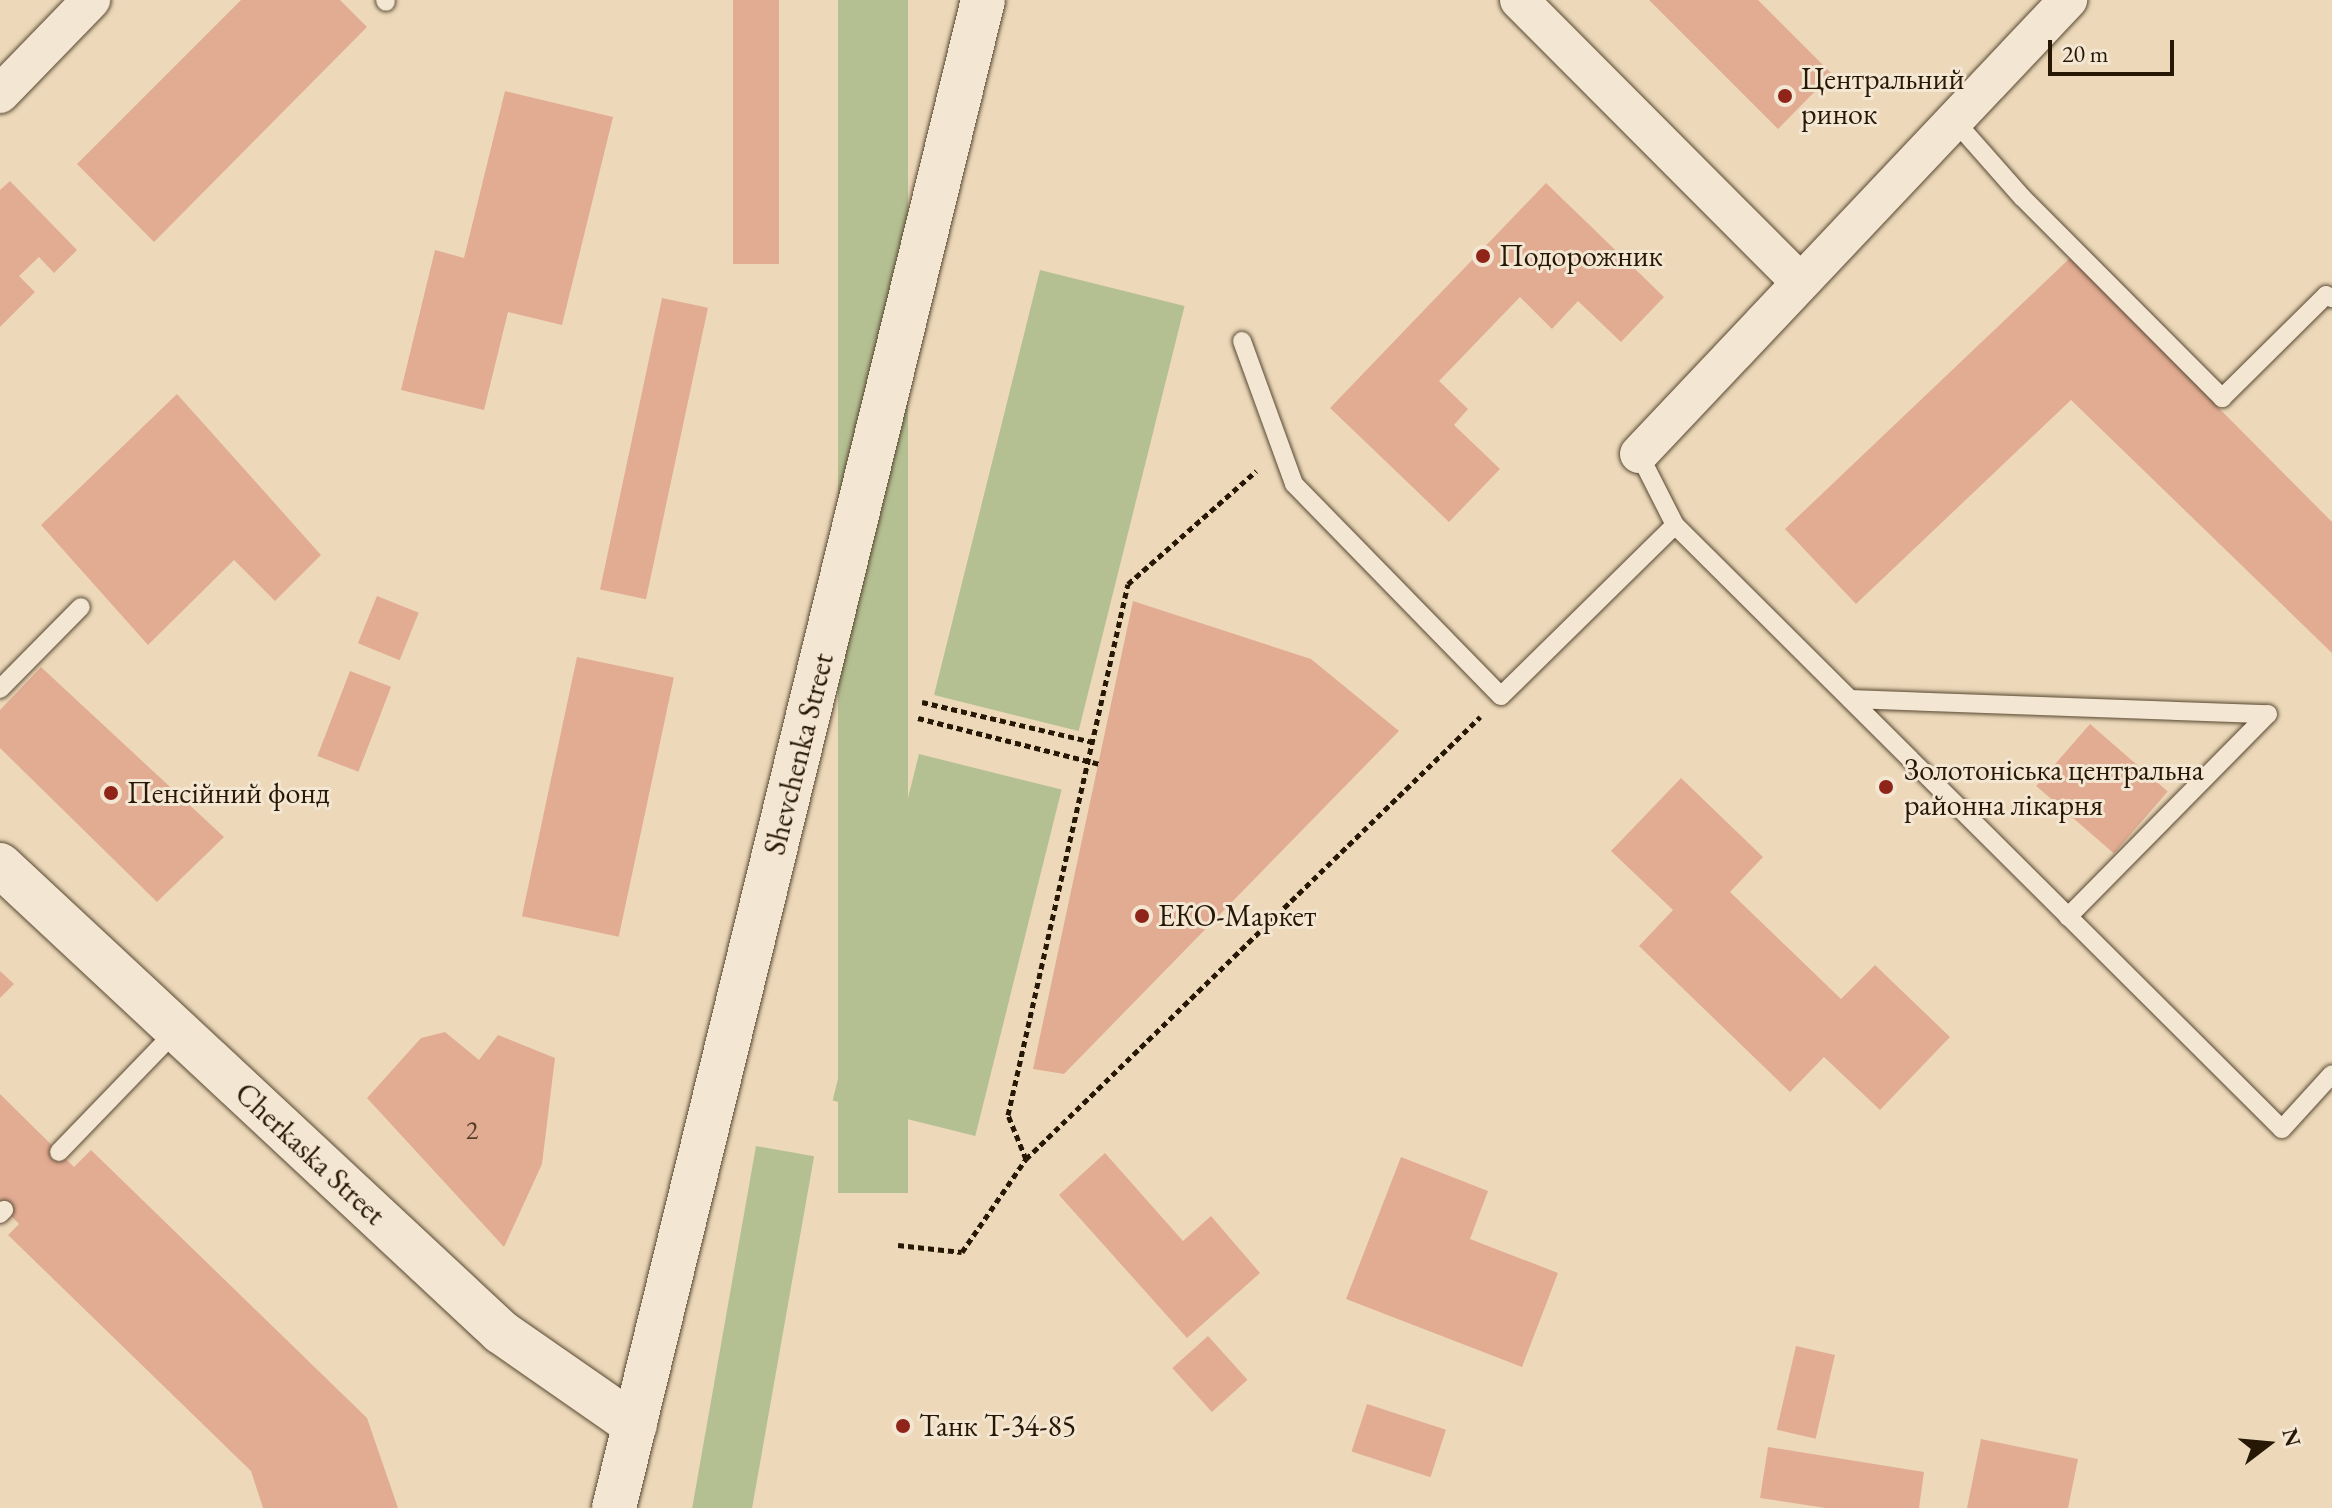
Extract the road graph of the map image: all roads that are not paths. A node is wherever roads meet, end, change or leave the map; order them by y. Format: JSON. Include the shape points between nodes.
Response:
{"nodes":[{"id":1,"x":91,"y":0,"type":"edge"},
{"id":2,"x":983,"y":0,"type":"edge"},
{"id":3,"x":1519,"y":0,"type":"edge"},
{"id":4,"x":2068,"y":0,"type":"edge"},
{"id":5,"x":0,"y":94,"type":"edge"},
{"id":6,"x":1954,"y":120,"type":"junction"},
{"id":7,"x":1800,"y":282,"type":"junction"},
{"id":8,"x":2332,"y":298,"type":"edge"},
{"id":9,"x":1242,"y":341,"type":"dead end"},
{"id":10,"x":1639,"y":454,"type":"joint"},
{"id":11,"x":1675,"y":525,"type":"junction"},
{"id":12,"x":81,"y":607,"type":"dead end"},
{"id":13,"x":0,"y":689,"type":"edge"},
{"id":14,"x":1850,"y":699,"type":"junction"},
{"id":15,"x":0,"y":865,"type":"edge"},
{"id":16,"x":2068,"y":917,"type":"junction"},
{"id":17,"x":177,"y":1030,"type":"junction"},
{"id":18,"x":2332,"y":1074,"type":"edge"},
{"id":19,"x":59,"y":1152,"type":"dead end"},
{"id":20,"x":635,"y":1425,"type":"junction"},
{"id":21,"x":614,"y":1508,"type":"edge"}],
"edges":[{"from":1,"to":5,"type":"street"},
{"from":2,"to":20,"type":"main road","name":"Shevchenka Street"},
{"from":3,"to":7,"type":"street"},
{"from":4,"to":6,"type":"street"},
{"from":6,"to":7,"type":"street"},
{"from":6,"to":8,"type":"lane","via":[[2022,197],[2222,398],[2326,295]]},
{"from":7,"to":10,"type":"street"},
{"from":9,"to":11,"type":"lane","via":[[1294,484],[1501,696]]},
{"from":10,"to":11,"type":"lane"},
{"from":11,"to":14,"type":"lane"},
{"from":12,"to":13,"type":"lane"},
{"from":14,"to":16,"type":"lane"},
{"from":14,"to":16,"type":"lane","via":[[2268,714]]},
{"from":15,"to":17,"type":"main road","name":"Cherkaska Street"},
{"from":16,"to":18,"type":"lane","via":[[2282,1129]]},
{"from":17,"to":19,"type":"lane"},
{"from":17,"to":20,"type":"main road","name":"Cherkaska Street","via":[[501,1332]]},
{"from":20,"to":21,"type":"main road","name":"Shevchenka Street"}]}
